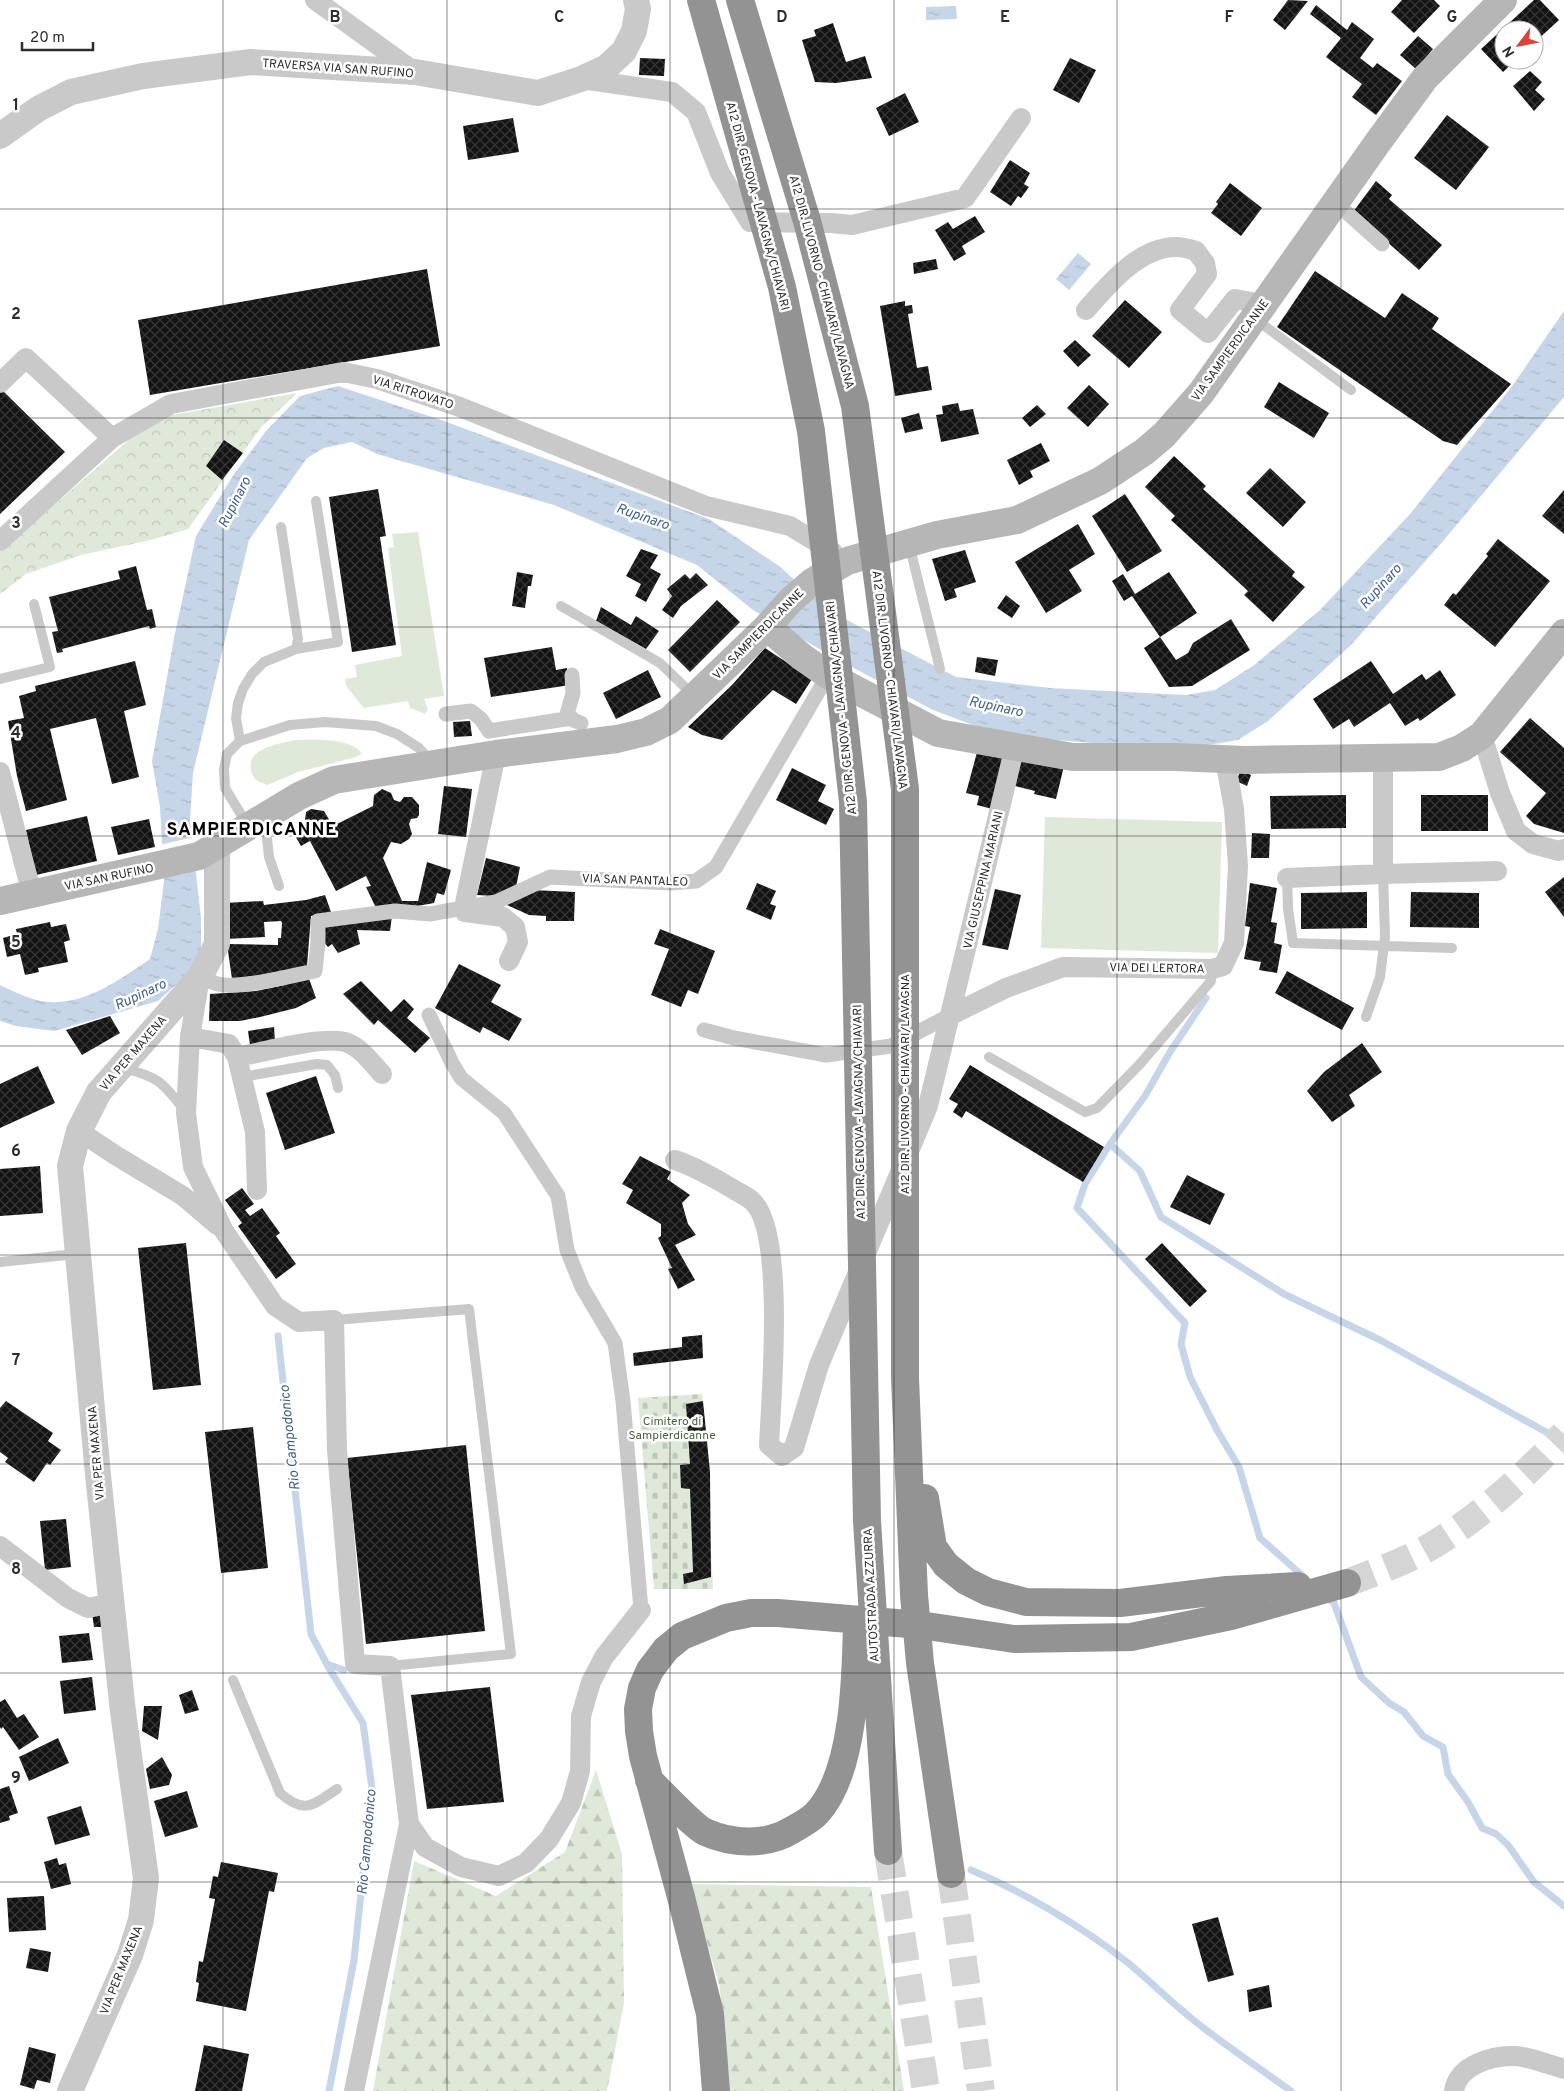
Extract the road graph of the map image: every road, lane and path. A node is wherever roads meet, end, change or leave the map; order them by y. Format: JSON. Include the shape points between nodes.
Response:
{"nodes":[{"id":1,"x":315,"y":0,"type":"edge"},
{"id":2,"x":636,"y":0,"type":"edge"},
{"id":3,"x":701,"y":0,"type":"edge"},
{"id":4,"x":740,"y":0,"type":"edge"},
{"id":5,"x":1503,"y":0,"type":"edge"},
{"id":6,"x":415,"y":72,"type":"junction"},
{"id":7,"x":581,"y":79,"type":"junction"},
{"id":8,"x":1021,"y":118,"type":"dead end"},
{"id":9,"x":0,"y":136,"type":"edge"},
{"id":10,"x":1335,"y":202,"type":"junction"},
{"id":11,"x":1382,"y":244,"type":"dead end"},
{"id":12,"x":1086,"y":310,"type":"dead end"},
{"id":13,"x":1258,"y":311,"type":"junction"},
{"id":14,"x":0,"y":383,"type":"edge"},
{"id":15,"x":1351,"y":390,"type":"dead end"},
{"id":16,"x":112,"y":438,"type":"junction"},
{"id":17,"x":316,"y":501,"type":"dead end"},
{"id":18,"x":281,"y":527,"type":"dead end"},
{"id":19,"x":0,"y":541,"type":"edge"},
{"id":20,"x":909,"y":543,"type":"junction"},
{"id":21,"x":848,"y":561,"type":"junction"},
{"id":22,"x":34,"y":604,"type":"dead end"},
{"id":23,"x":561,"y":606,"type":"dead end"},
{"id":24,"x":767,"y":627,"type":"junction"},
{"id":25,"x":1564,"y":633,"type":"edge"},
{"id":26,"x":296,"y":649,"type":"junction"},
{"id":27,"x":940,"y":669,"type":"dead end"},
{"id":28,"x":572,"y":675,"type":"dead end"},
{"id":29,"x":828,"y":675,"type":"junction"},
{"id":30,"x":0,"y":679,"type":"edge"},
{"id":31,"x":694,"y":697,"type":"junction"},
{"id":32,"x":446,"y":714,"type":"dead end"},
{"id":33,"x":1482,"y":735,"type":"junction"},
{"id":34,"x":240,"y":740,"type":"junction"},
{"id":35,"x":1015,"y":746,"type":"junction"},
{"id":36,"x":496,"y":754,"type":"junction"},
{"id":37,"x":1226,"y":759,"type":"junction"},
{"id":38,"x":1383,"y":759,"type":"junction"},
{"id":39,"x":434,"y":764,"type":"junction"},
{"id":40,"x":0,"y":772,"type":"edge"},
{"id":41,"x":256,"y":822,"type":"junction"},
{"id":42,"x":1564,"y":849,"type":"edge"},
{"id":43,"x":208,"y":851,"type":"junction"},
{"id":44,"x":1497,"y":871,"type":"dead end"},
{"id":45,"x":1383,"y":874,"type":"junction"},
{"id":46,"x":1287,"y":878,"type":"joint"},
{"id":47,"x":279,"y":886,"type":"dead end"},
{"id":48,"x":32,"y":894,"type":"junction"},
{"id":49,"x":0,"y":901,"type":"edge"},
{"id":50,"x":464,"y":908,"type":"junction"},
{"id":51,"x":1384,"y":946,"type":"junction"},
{"id":52,"x":1452,"y":948,"type":"dead end"},
{"id":53,"x":509,"y":960,"type":"dead end"},
{"id":54,"x":1212,"y":969,"type":"junction"},
{"id":55,"x":200,"y":977,"type":"junction"},
{"id":56,"x":430,"y":1015,"type":"dead end"},
{"id":57,"x":951,"y":1015,"type":"junction"},
{"id":58,"x":1366,"y":1017,"type":"dead end"},
{"id":59,"x":704,"y":1030,"type":"dead end"},
{"id":60,"x":190,"y":1037,"type":"junction"},
{"id":61,"x":237,"y":1057,"type":"junction"},
{"id":62,"x":988,"y":1057,"type":"dead end"},
{"id":63,"x":120,"y":1068,"type":"junction"},
{"id":64,"x":382,"y":1074,"type":"dead end"},
{"id":65,"x":242,"y":1077,"type":"junction"},
{"id":66,"x":338,"y":1088,"type":"dead end"},
{"id":67,"x":186,"y":1113,"type":"junction"},
{"id":68,"x":79,"y":1131,"type":"junction"},
{"id":69,"x":675,"y":1160,"type":"dead end"},
{"id":70,"x":257,"y":1190,"type":"dead end"},
{"id":71,"x":224,"y":1231,"type":"junction"},
{"id":72,"x":78,"y":1254,"type":"junction"},
{"id":73,"x":0,"y":1262,"type":"edge"},
{"id":74,"x":334,"y":1320,"type":"junction"},
{"id":75,"x":922,"y":1541,"type":"junction"},
{"id":76,"x":0,"y":1546,"type":"edge"},
{"id":77,"x":112,"y":1603,"type":"junction"},
{"id":78,"x":641,"y":1610,"type":"joint"},
{"id":79,"x":390,"y":1666,"type":"junction"},
{"id":80,"x":866,"y":1668,"type":"junction"},
{"id":81,"x":233,"y":1680,"type":"dead end"},
{"id":82,"x":649,"y":1780,"type":"junction"},
{"id":83,"x":337,"y":1789,"type":"dead end"},
{"id":84,"x":409,"y":1824,"type":"junction"},
{"id":85,"x":888,"y":1852,"type":"tunnel mouth"},
{"id":86,"x":951,"y":1874,"type":"tunnel mouth"},
{"id":87,"x":1564,"y":2069,"type":"edge"},
{"id":88,"x":70,"y":2091,"type":"edge"},
{"id":89,"x":354,"y":2091,"type":"edge"},
{"id":90,"x":716,"y":2091,"type":"edge"},
{"id":91,"x":1454,"y":2091,"type":"edge"}],
"edges":[{"from":1,"to":6,"type":"street"},
{"from":2,"to":7,"type":"street","name":"TRAVERSA VIA SAN RUFINO","via":[[638,9],[634,31],[624,51],[607,67]]},
{"from":3,"to":80,"type":"highway","name":"A12 DIR. GENOVA - LAVAGNA/CHIAVARI","via":[[782,287],[811,431],[853,802],[867,1521]]},
{"from":4,"to":75,"type":"highway","name":"A12 DIR. LIVORNO - CHIAVARI/LAVAGNA","via":[[808,221],[855,406],[905,789],[905,1378]]},
{"from":5,"to":10,"type":"main road","name":"VIA SAMPIERDICANNE","via":[[1425,78]]},
{"from":6,"to":7,"type":"street","name":"TRAVERSA VIA SAN RUFINO","via":[[538,92]]},
{"from":6,"to":9,"type":"street","name":"TRAVERSA VIA SAN RUFINO","via":[[251,62],[143,76],[71,92],[38,109]]},
{"from":7,"to":8,"type":"street","via":[[672,92],[696,112],[720,173],[750,222],[852,225],[965,198]]},
{"from":10,"to":11,"type":"street"},
{"from":10,"to":13,"type":"main road","name":"VIA SAMPIERDICANNE"},
{"from":12,"to":13,"type":"street","via":[[1129,266],[1157,251],[1176,247],[1196,251],[1206,263],[1207,274],[1180,310],[1208,333],[1235,299]]},
{"from":13,"to":15,"type":"lane"},
{"from":13,"to":20,"type":"main road","name":"VIA SAMPIERDICANNE","via":[[1201,393],[1164,435],[1120,469],[1100,482],[1017,520]]},
{"from":14,"to":16,"type":"street","via":[[26,358]]},
{"from":16,"to":19,"type":"street"},
{"from":16,"to":21,"type":"street","name":"VIA RITROVATO","via":[[171,404],[343,372],[377,379],[460,407],[706,506],[790,526]]},
{"from":17,"to":26,"type":"lane","via":[[338,642]]},
{"from":18,"to":26,"type":"lane","via":[[298,639]]},
{"from":20,"to":21,"type":"main road","name":"VIA SAMPIERDICANNE"},
{"from":20,"to":27,"type":"lane"},
{"from":21,"to":24,"type":"main road","name":"VIA SAMPIERDICANNE","via":[[812,582]]},
{"from":22,"to":30,"type":"lane","via":[[50,667]]},
{"from":23,"to":31,"type":"lane","via":[[660,663]]},
{"from":24,"to":29,"type":"main road"},
{"from":24,"to":31,"type":"main road","name":"VIA SAMPIERDICANNE"},
{"from":25,"to":33,"type":"main road"},
{"from":26,"to":34,"type":"lane","via":[[264,662],[252,674],[238,703],[236,718]]},
{"from":28,"to":32,"type":"street","via":[[573,693],[568,714],[576,721],[488,731],[471,711]]},
{"from":29,"to":35,"type":"main road","via":[[938,733]]},
{"from":29,"to":50,"type":"street","name":"VIA SAN PANTALEO","via":[[716,867],[696,882],[550,876],[496,902]]},
{"from":31,"to":36,"type":"main road","name":"VIA SAMPIERDICANNE","via":[[670,720],[646,732],[617,739]]},
{"from":33,"to":38,"type":"main road","via":[[1439,757]]},
{"from":33,"to":42,"type":"street","via":[[1516,831],[1533,844],[1559,851]]},
{"from":34,"to":39,"type":"lane","via":[[290,725],[325,722],[376,726],[419,748]]},
{"from":34,"to":41,"type":"lane","via":[[228,754],[224,769],[225,788]]},
{"from":35,"to":37,"type":"main road","via":[[1074,757]]},
{"from":35,"to":57,"type":"street","name":"VIA GIUSEPPINA MARIANI"},
{"from":36,"to":39,"type":"main road","name":"VIA SAMPIERDICANNE"},
{"from":36,"to":50,"type":"street"},
{"from":37,"to":38,"type":"main road"},
{"from":37,"to":54,"type":"street","name":"VIA DEI LERTORA","via":[[1238,866],[1234,943],[1223,966]]},
{"from":38,"to":45,"type":"street"},
{"from":39,"to":41,"type":"main road","name":"VIA SAMPIERDICANNE","via":[[334,780],[312,789]]},
{"from":40,"to":48,"type":"street"},
{"from":41,"to":43,"type":"main road","name":"VIA SAMPIERDICANNE"},
{"from":41,"to":47,"type":"lane"},
{"from":43,"to":48,"type":"main road","name":"VIA SAN RUFINO"},
{"from":43,"to":55,"type":"street","name":"VIA PER MAXENA","via":[[217,944]]},
{"from":44,"to":45,"type":"street"},
{"from":45,"to":46,"type":"street"},
{"from":45,"to":51,"type":"lane"},
{"from":46,"to":51,"type":"lane","via":[[1293,943]]},
{"from":48,"to":49,"type":"main road","name":"VIA SAN RUFINO"},
{"from":50,"to":53,"type":"street","via":[[465,912],[503,916],[515,928],[518,942]]},
{"from":50,"to":55,"type":"street","name":"VIA SAN PANTALEO","via":[[430,914],[395,911],[318,921],[315,971],[230,986]]},
{"from":51,"to":52,"type":"lane"},
{"from":51,"to":58,"type":"lane","via":[[1380,977]]},
{"from":54,"to":57,"type":"street","name":"VIA DEI LERTORA","via":[[1063,967],[1006,988]]},
{"from":54,"to":62,"type":"lane","via":[[1211,981],[1140,1064],[1097,1108],[1085,1112]]},
{"from":55,"to":60,"type":"street"},
{"from":55,"to":63,"type":"street","name":"VIA PER MAXENA"},
{"from":56,"to":78,"type":"street","via":[[461,1078],[504,1113],[558,1196],[567,1250],[582,1286],[615,1343]]},
{"from":57,"to":59,"type":"street","via":[[891,1046],[826,1055]]},
{"from":57,"to":69,"type":"street","name":"VIA GIUSEPPINA MARIANI","via":[[928,1106],[819,1365],[794,1448],[782,1456],[769,1445],[774,1325],[769,1240],[762,1215],[753,1201],[695,1167]]},
{"from":60,"to":61,"type":"street","via":[[229,1044]]},
{"from":60,"to":67,"type":"street"},
{"from":61,"to":64,"type":"street","via":[[272,1048],[332,1040],[347,1043],[361,1052]]},
{"from":61,"to":65,"type":"street"},
{"from":63,"to":67,"type":"lane","via":[[154,1078],[166,1086]]},
{"from":63,"to":68,"type":"street","name":"VIA PER MAXENA","via":[[99,1092]]},
{"from":65,"to":66,"type":"lane","via":[[327,1065],[335,1075]]},
{"from":65,"to":70,"type":"street","via":[[255,1132]]},
{"from":67,"to":71,"type":"street","via":[[193,1167]]},
{"from":68,"to":71,"type":"street","via":[[183,1196]]},
{"from":68,"to":72,"type":"street","name":"VIA PER MAXENA","via":[[70,1166]]},
{"from":71,"to":74,"type":"street","via":[[275,1306],[299,1322]]},
{"from":72,"to":73,"type":"lane"},
{"from":72,"to":77,"type":"street","name":"VIA PER MAXENA"},
{"from":74,"to":79,"type":"street","via":[[337,1450],[355,1664]]},
{"from":74,"to":79,"type":"lane","via":[[469,1308],[511,1654]]},
{"from":75,"to":82,"type":"highway","via":[[966,1581],[988,1592],[1026,1602],[1120,1603],[1227,1590],[1347,1583],[1231,1616],[1131,1637],[1014,1639],[920,1625],[822,1616],[751,1613],[726,1618],[682,1636],[650,1670],[638,1709]]},
{"from":75,"to":86,"type":"highway","name":"A12 DIR. LIVORNO - CHIAVARI/LAVAGNA","via":[[914,1595],[920,1663]]},
{"from":76,"to":77,"type":"street","via":[[68,1598],[88,1608]]},
{"from":77,"to":88,"type":"street","name":"VIA PER MAXENA","via":[[146,1878],[141,1920],[130,1955]]},
{"from":78,"to":84,"type":"street","via":[[604,1657],[591,1682],[581,1716],[580,1771],[571,1802],[549,1839],[526,1863],[499,1876],[461,1867],[424,1847]]},
{"from":79,"to":84,"type":"street"},
{"from":80,"to":82,"type":"highway","via":[[846,1752],[832,1791],[817,1814],[780,1837],[744,1843],[703,1831]]},
{"from":80,"to":85,"type":"highway"},
{"from":81,"to":83,"type":"lane","via":[[280,1793],[292,1804],[311,1806]]},
{"from":82,"to":90,"type":"highway","via":[[710,2014]]},
{"from":84,"to":89,"type":"street"},
{"from":87,"to":91,"type":"street","via":[[1516,2056],[1494,2059],[1473,2064],[1456,2081]]}]}
